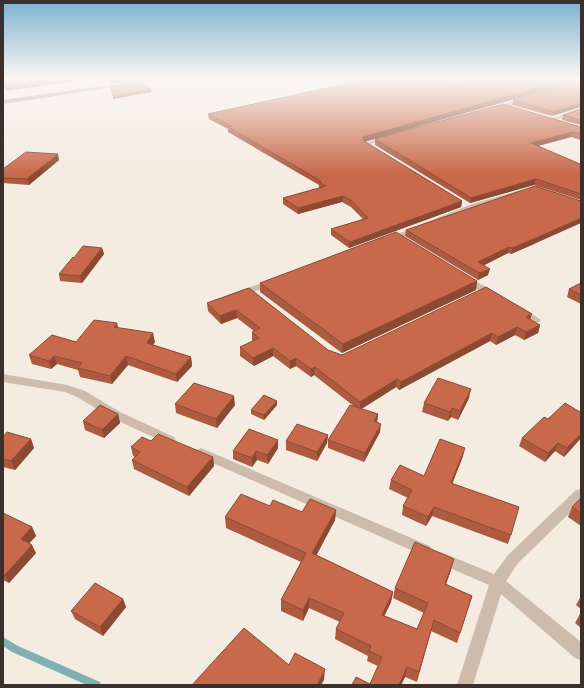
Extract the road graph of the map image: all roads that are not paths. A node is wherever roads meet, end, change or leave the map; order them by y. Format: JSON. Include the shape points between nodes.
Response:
{"nodes":[{"id":1,"x":486,"y":110,"type":"edge"},
{"id":2,"x":581,"y":110,"type":"edge"},
{"id":3,"x":483,"y":111,"type":"edge"},
{"id":4,"x":546,"y":118,"type":"edge"},
{"id":5,"x":554,"y":120,"type":"junction"},
{"id":6,"x":560,"y":122,"type":"edge"},
{"id":7,"x":392,"y":136,"type":"edge"},
{"id":8,"x":380,"y":154,"type":"edge"},
{"id":9,"x":534,"y":188,"type":"edge"},
{"id":10,"x":396,"y":236,"type":"junction"},
{"id":11,"x":381,"y":242,"type":"edge"},
{"id":12,"x":409,"y":244,"type":"edge"},
{"id":13,"x":460,"y":274,"type":"edge"},
{"id":14,"x":279,"y":279,"type":"edge"},
{"id":15,"x":250,"y":290,"type":"junction"},
{"id":16,"x":485,"y":290,"type":"junction"},
{"id":17,"x":231,"y":297,"type":"edge"},
{"id":18,"x":471,"y":297,"type":"edge"},
{"id":19,"x":261,"y":299,"type":"edge"},
{"id":20,"x":536,"y":320,"type":"dead end"},
{"id":21,"x":3,"y":378,"type":"edge"},
{"id":22,"x":581,"y":494,"type":"edge"},
{"id":23,"x":497,"y":582,"type":"junction"},
{"id":24,"x":581,"y":652,"type":"edge"},
{"id":25,"x":465,"y":685,"type":"edge"}],
"edges":[{"from":1,"to":3,"type":"street"},
{"from":2,"to":5,"type":"street"},
{"from":4,"to":5,"type":"street"},
{"from":5,"to":6,"type":"street"},
{"from":7,"to":8,"type":"street","via":[[366,144]]},
{"from":9,"to":10,"type":"street","via":[[468,206]]},
{"from":10,"to":11,"type":"street"},
{"from":10,"to":12,"type":"street"},
{"from":13,"to":16,"type":"street"},
{"from":14,"to":15,"type":"street"},
{"from":15,"to":17,"type":"street"},
{"from":15,"to":19,"type":"street"},
{"from":16,"to":18,"type":"street"},
{"from":16,"to":20,"type":"street"},
{"from":21,"to":23,"type":"street","via":[[67,389],[81,394],[185,447]]},
{"from":22,"to":23,"type":"street","via":[[513,559]]},
{"from":23,"to":24,"type":"street"},
{"from":23,"to":25,"type":"street"}]}
